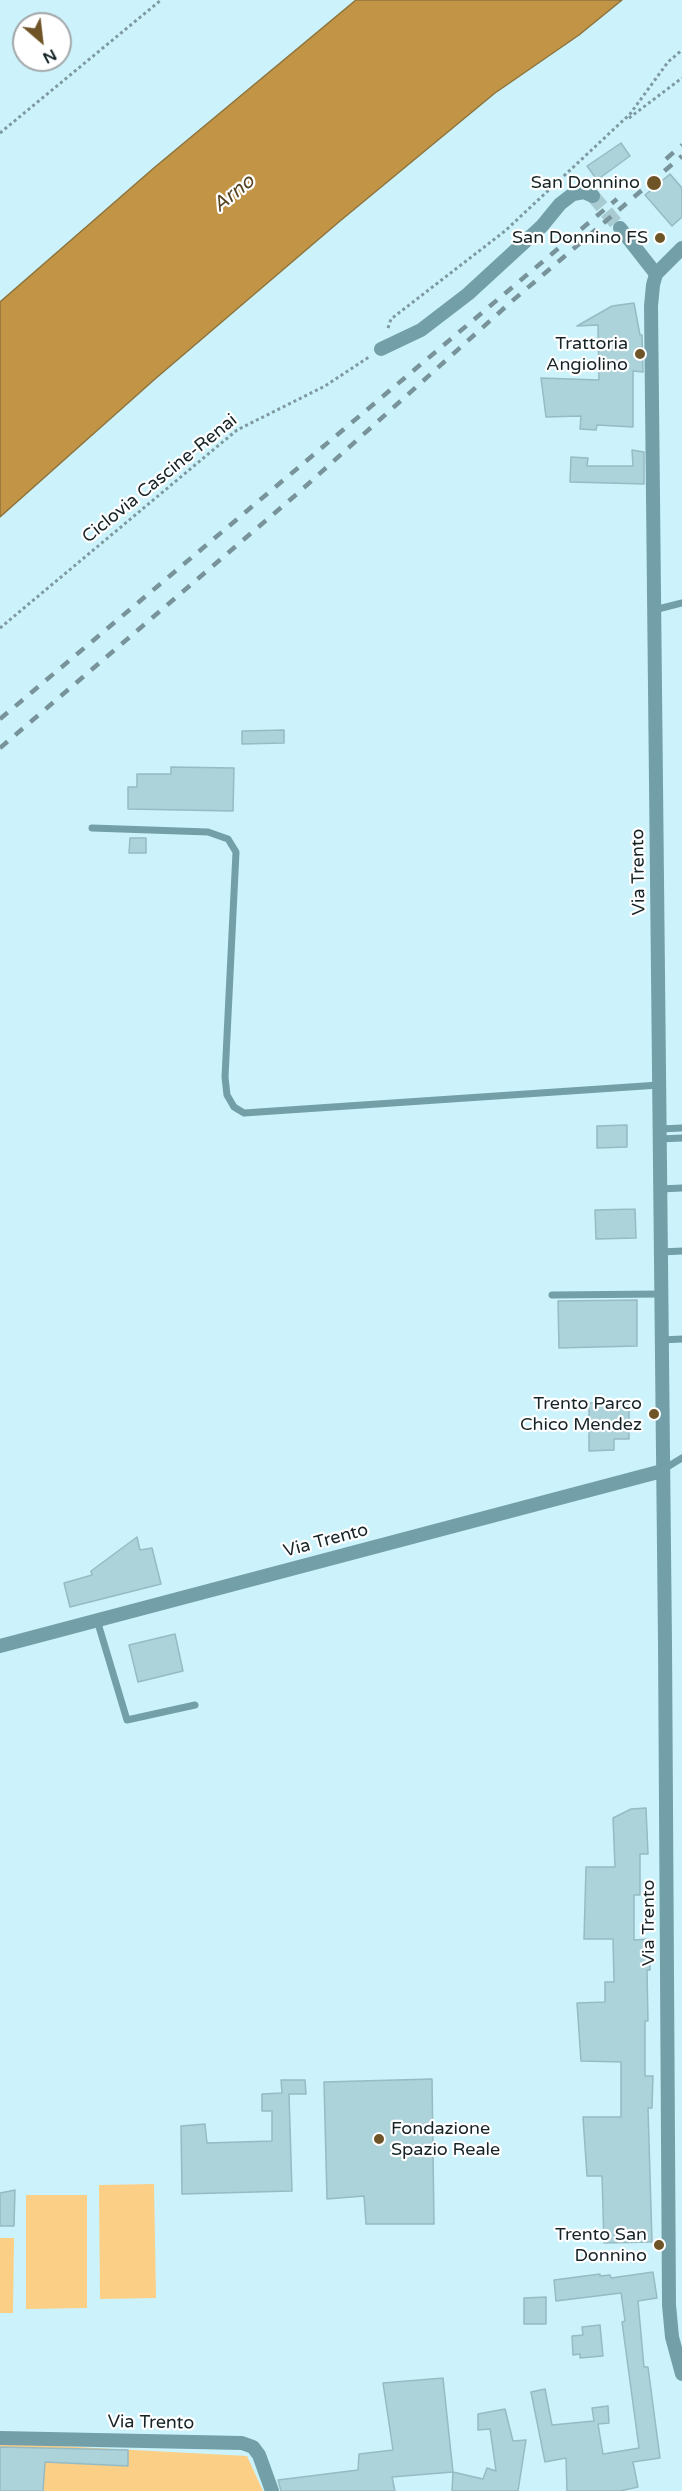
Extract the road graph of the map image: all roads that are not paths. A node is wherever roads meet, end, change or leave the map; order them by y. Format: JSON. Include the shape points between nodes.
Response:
{"nodes":[{"id":1,"x":593,"y":196,"type":"dead end"},
{"id":2,"x":620,"y":228,"type":"tunnel mouth"},
{"id":3,"x":682,"y":248,"type":"edge"},
{"id":4,"x":656,"y":274,"type":"junction"},
{"id":5,"x":381,"y":349,"type":"road end"},
{"id":6,"x":682,"y":603,"type":"edge"},
{"id":7,"x":654,"y":610,"type":"junction"},
{"id":8,"x":92,"y":828,"type":"dead end"},
{"id":9,"x":659,"y":1085,"type":"junction"},
{"id":10,"x":682,"y":1128,"type":"edge"},
{"id":11,"x":659,"y":1134,"type":"junction"},
{"id":12,"x":682,"y":1138,"type":"edge"},
{"id":13,"x":682,"y":1188,"type":"edge"},
{"id":14,"x":660,"y":1189,"type":"junction"},
{"id":15,"x":682,"y":1251,"type":"edge"},
{"id":16,"x":660,"y":1252,"type":"junction"},
{"id":17,"x":660,"y":1294,"type":"junction"},
{"id":18,"x":552,"y":1295,"type":"dead end"},
{"id":19,"x":682,"y":1339,"type":"edge"},
{"id":20,"x":661,"y":1340,"type":"junction"},
{"id":21,"x":682,"y":1458,"type":"edge"},
{"id":22,"x":662,"y":1471,"type":"junction"},
{"id":23,"x":97,"y":1620,"type":"junction"},
{"id":24,"x":0,"y":1646,"type":"edge"},
{"id":25,"x":195,"y":1705,"type":"dead end"},
{"id":26,"x":682,"y":2374,"type":"edge"},
{"id":27,"x":0,"y":2438,"type":"edge"},
{"id":28,"x":272,"y":2491,"type":"edge"}],
"edges":[{"from":1,"to":5,"type":"street","via":[[584,192],[573,194],[468,294],[421,330]]},
{"from":2,"to":4,"type":"street"},
{"from":3,"to":4,"type":"street"},
{"from":4,"to":7,"type":"street","name":"Via Trento","via":[[651,306]]},
{"from":6,"to":7,"type":"lane"},
{"from":7,"to":9,"type":"street","name":"Via Trento"},
{"from":8,"to":9,"type":"lane","via":[[208,832],[228,839],[236,852],[225,1077],[227,1095],[234,1107],[244,1113]]},
{"from":9,"to":11,"type":"street","name":"Via Trento"},
{"from":10,"to":11,"type":"lane"},
{"from":11,"to":12,"type":"lane"},
{"from":11,"to":14,"type":"street","name":"Via Trento"},
{"from":13,"to":14,"type":"lane"},
{"from":14,"to":16,"type":"street","name":"Via Trento"},
{"from":15,"to":16,"type":"lane"},
{"from":16,"to":17,"type":"street","name":"Via Trento"},
{"from":17,"to":18,"type":"lane"},
{"from":17,"to":20,"type":"street","name":"Via Trento"},
{"from":19,"to":20,"type":"lane"},
{"from":20,"to":22,"type":"street","name":"Via Trento"},
{"from":21,"to":22,"type":"lane"},
{"from":22,"to":23,"type":"street","name":"Via Trento"},
{"from":22,"to":26,"type":"street","name":"Via Trento","via":[[669,2305]]},
{"from":23,"to":24,"type":"street","name":"Via Trento"},
{"from":23,"to":25,"type":"lane","via":[[127,1720]]},
{"from":27,"to":28,"type":"street","name":"Via Trento","via":[[242,2443],[253,2447],[259,2455]]}]}
